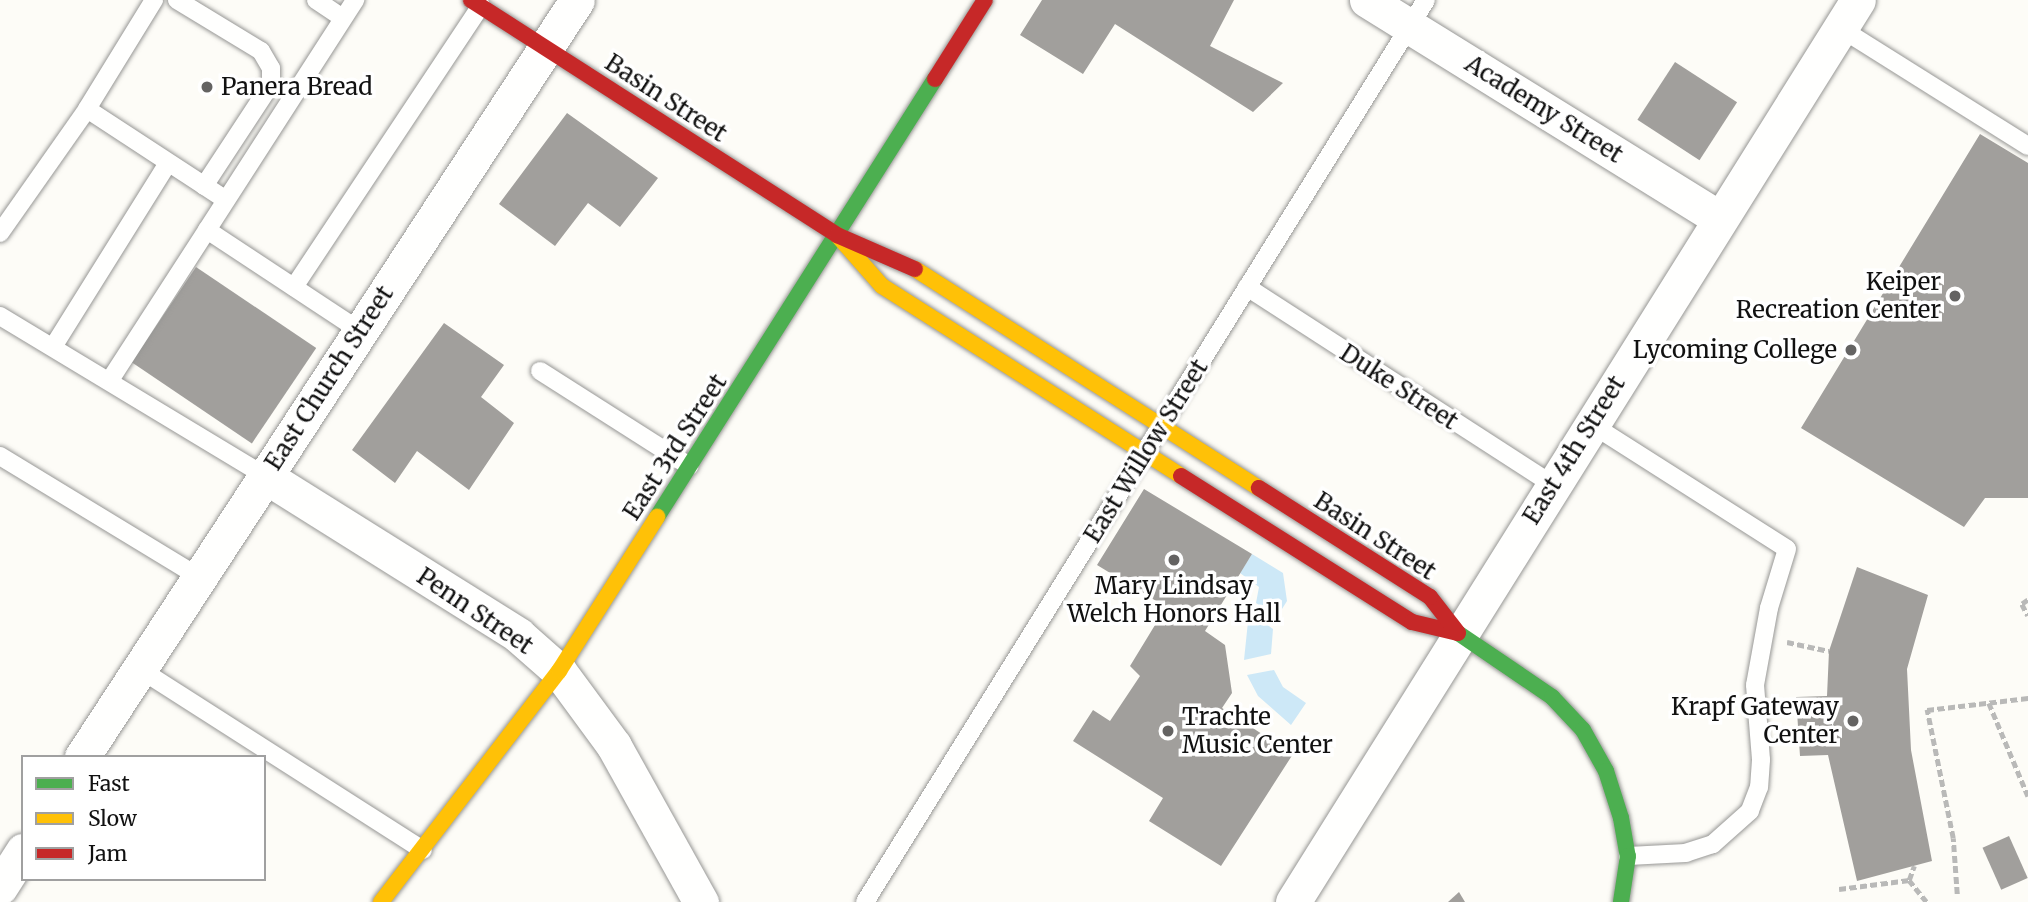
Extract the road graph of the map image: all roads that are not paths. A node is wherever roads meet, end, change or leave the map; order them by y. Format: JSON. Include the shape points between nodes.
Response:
{"nodes":[{"id":1,"x":154,"y":0,"type":"edge"},
{"id":2,"x":177,"y":0,"type":"edge"},
{"id":3,"x":316,"y":0,"type":"edge"},
{"id":4,"x":355,"y":0,"type":"edge"},
{"id":5,"x":577,"y":0,"type":"edge"},
{"id":6,"x":985,"y":0,"type":"edge"},
{"id":7,"x":1367,"y":0,"type":"edge"},
{"id":8,"x":476,"y":3,"type":"edge"},
{"id":9,"x":1418,"y":13,"type":"edge"},
{"id":10,"x":1849,"y":14,"type":"edge"},
{"id":11,"x":343,"y":18,"type":"junction"},
{"id":12,"x":547,"y":48,"type":"junction"},
{"id":13,"x":87,"y":109,"type":"junction"},
{"id":14,"x":2028,"y":146,"type":"edge"},
{"id":15,"x":168,"y":163,"type":"junction"},
{"id":16,"x":204,"y":186,"type":"junction"},
{"id":17,"x":226,"y":200,"type":"junction"},
{"id":18,"x":1720,"y":219,"type":"junction"},
{"id":19,"x":207,"y":230,"type":"junction"},
{"id":20,"x":0,"y":233,"type":"edge"},
{"id":21,"x":837,"y":234,"type":"junction"},
{"id":22,"x":293,"y":286,"type":"junction"},
{"id":23,"x":1247,"y":287,"type":"junction"},
{"id":24,"x":0,"y":316,"type":"edge"},
{"id":25,"x":360,"y":331,"type":"junction"},
{"id":26,"x":53,"y":347,"type":"junction"},
{"id":27,"x":540,"y":371,"type":"dead end"},
{"id":28,"x":110,"y":380,"type":"junction"},
{"id":29,"x":1591,"y":424,"type":"junction"},
{"id":30,"x":1161,"y":426,"type":"junction"},
{"id":31,"x":1145,"y":453,"type":"junction"},
{"id":32,"x":0,"y":456,"type":"edge"},
{"id":33,"x":689,"y":466,"type":"junction"},
{"id":34,"x":265,"y":476,"type":"junction"},
{"id":35,"x":1552,"y":484,"type":"junction"},
{"id":36,"x":201,"y":578,"type":"junction"},
{"id":37,"x":1458,"y":633,"type":"junction"},
{"id":38,"x":138,"y":668,"type":"junction"},
{"id":39,"x":559,"y":671,"type":"junction"},
{"id":40,"x":83,"y":755,"type":"edge"},
{"id":41,"x":423,"y":850,"type":"junction"},
{"id":42,"x":21,"y":853,"type":"edge"},
{"id":43,"x":1628,"y":856,"type":"junction"},
{"id":44,"x":0,"y":887,"type":"edge"},
{"id":45,"x":381,"y":902,"type":"edge"},
{"id":46,"x":701,"y":902,"type":"edge"},
{"id":47,"x":865,"y":902,"type":"edge"},
{"id":48,"x":1293,"y":902,"type":"edge"},
{"id":49,"x":1621,"y":902,"type":"edge"}],
"edges":[{"from":1,"to":13,"type":"lane"},
{"from":2,"to":16,"type":"lane","via":[[261,51],[271,68],[271,84]]},
{"from":3,"to":11,"type":"lane"},
{"from":4,"to":11,"type":"lane"},
{"from":5,"to":12,"type":"street","name":"East Church Street"},
{"from":6,"to":21,"type":"street","name":"East 3rd Street"},
{"from":7,"to":9,"type":"street","name":"Academy Street"},
{"from":8,"to":12,"type":"street","name":"Basin Street"},
{"from":8,"to":22,"type":"lane"},
{"from":9,"to":18,"type":"street","name":"Academy Street"},
{"from":9,"to":23,"type":"lane","name":"East Willow Street"},
{"from":10,"to":14,"type":"lane"},
{"from":10,"to":18,"type":"street","name":"East 4th Street"},
{"from":11,"to":17,"type":"lane"},
{"from":12,"to":21,"type":"street","name":"Basin Street"},
{"from":12,"to":25,"type":"street","name":"East Church Street"},
{"from":13,"to":15,"type":"lane"},
{"from":13,"to":20,"type":"lane"},
{"from":15,"to":16,"type":"lane"},
{"from":15,"to":26,"type":"lane"},
{"from":16,"to":17,"type":"lane"},
{"from":17,"to":19,"type":"lane"},
{"from":18,"to":29,"type":"street","name":"East 4th Street"},
{"from":19,"to":22,"type":"lane"},
{"from":19,"to":28,"type":"lane"},
{"from":21,"to":30,"type":"street","name":"Basin Street","via":[[899,258]]},
{"from":21,"to":31,"type":"street","name":"Basin Street","via":[[881,286]]},
{"from":21,"to":33,"type":"street","name":"East 3rd Street"},
{"from":22,"to":25,"type":"lane"},
{"from":23,"to":30,"type":"lane","name":"East Willow Street"},
{"from":23,"to":35,"type":"lane","name":"Duke Street"},
{"from":24,"to":26,"type":"lane"},
{"from":25,"to":34,"type":"street","name":"East Church Street"},
{"from":26,"to":28,"type":"lane"},
{"from":27,"to":33,"type":"lane"},
{"from":28,"to":34,"type":"lane"},
{"from":29,"to":35,"type":"street","name":"East 4th Street"},
{"from":29,"to":43,"type":"lane","via":[[1787,549],[1769,608],[1755,685],[1759,787],[1750,811],[1734,830],[1703,847],[1686,853]]},
{"from":30,"to":31,"type":"lane","name":"East Willow Street"},
{"from":30,"to":37,"type":"street","name":"Basin Street","via":[[1430,597]]},
{"from":31,"to":37,"type":"street","name":"Basin Street","via":[[1412,622]]},
{"from":31,"to":47,"type":"lane","name":"East Willow Street"},
{"from":32,"to":36,"type":"lane"},
{"from":33,"to":39,"type":"street","name":"East 3rd Street"},
{"from":34,"to":36,"type":"street","name":"East Church Street"},
{"from":34,"to":39,"type":"street","name":"Penn Street","via":[[518,635]]},
{"from":35,"to":37,"type":"street","name":"East 4th Street"},
{"from":36,"to":38,"type":"street","name":"East Church Street"},
{"from":37,"to":43,"type":"street","via":[[1552,697],[1583,730],[1606,771]]},
{"from":37,"to":48,"type":"street","name":"East 4th Street"},
{"from":38,"to":40,"type":"street","name":"East Church Street"},
{"from":38,"to":41,"type":"lane"},
{"from":39,"to":41,"type":"street","name":"East 3rd Street"},
{"from":39,"to":46,"type":"street","name":"Penn Street","via":[[614,746]]},
{"from":41,"to":45,"type":"street","name":"East 3rd Street"},
{"from":42,"to":44,"type":"street"},
{"from":43,"to":49,"type":"street"}]}
